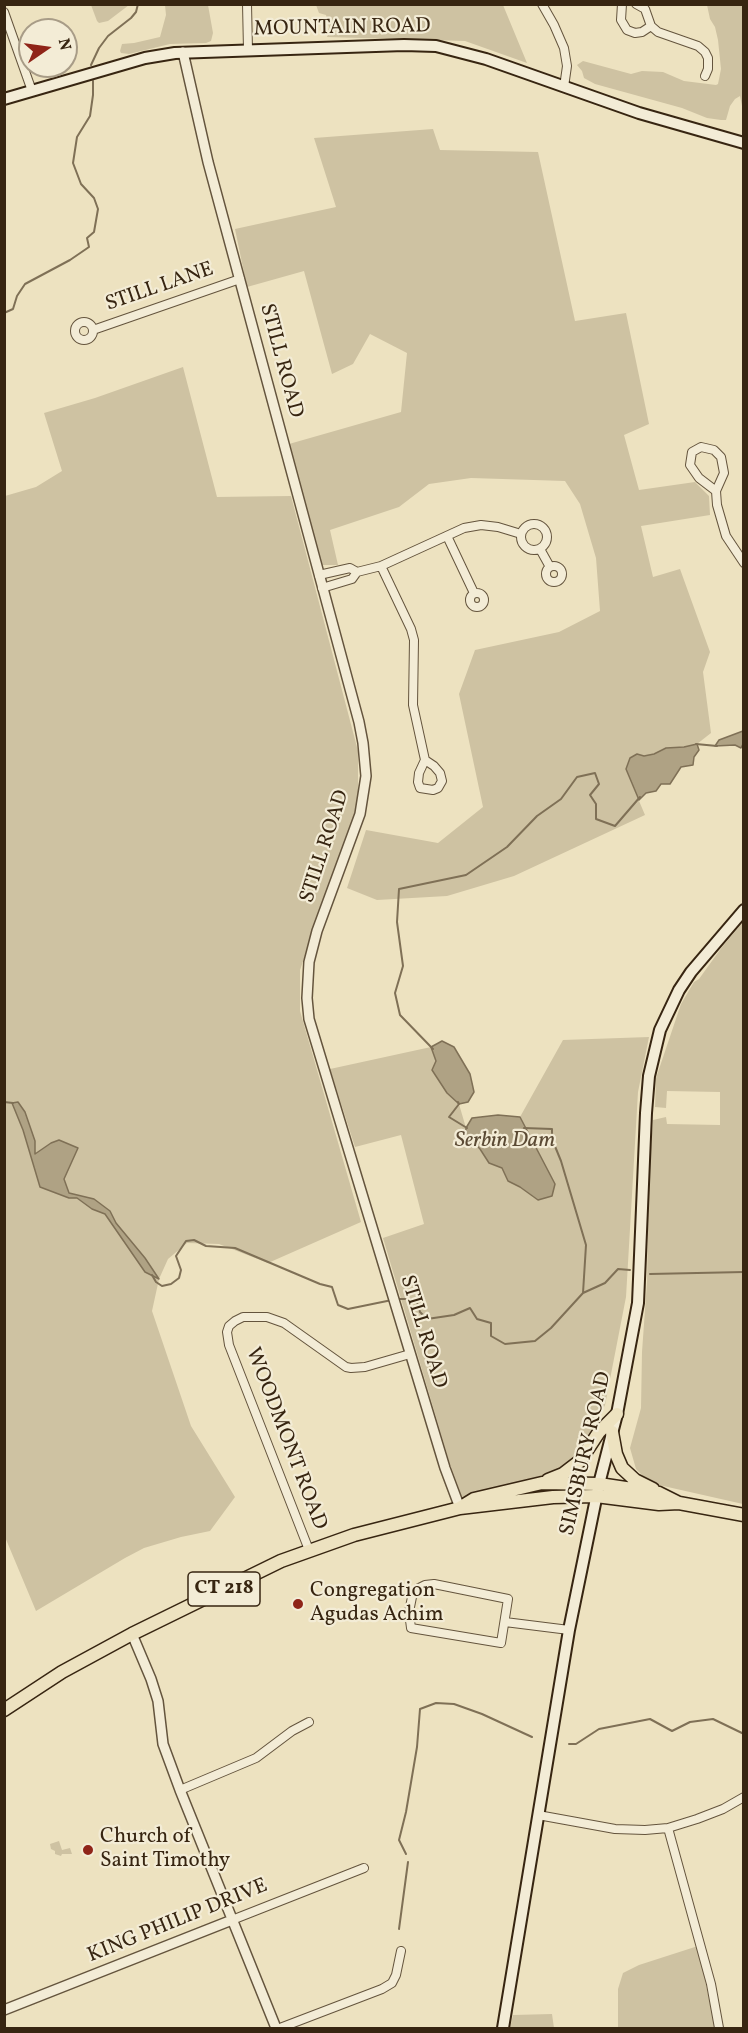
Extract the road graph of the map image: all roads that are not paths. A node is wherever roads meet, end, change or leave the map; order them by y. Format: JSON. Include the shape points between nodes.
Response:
{"nodes":[{"id":1,"x":247,"y":4,"type":"edge"},
{"id":2,"x":542,"y":4,"type":"edge"},
{"id":3,"x":622,"y":4,"type":"edge"},
{"id":4,"x":636,"y":4,"type":"edge"},
{"id":5,"x":4,"y":12,"type":"edge"},
{"id":6,"x":651,"y":26,"type":"junction"},
{"id":7,"x":248,"y":50,"type":"junction"},
{"id":8,"x":183,"y":52,"type":"junction"},
{"id":9,"x":705,"y":76,"type":"dead end"},
{"id":10,"x":564,"y":87,"type":"junction"},
{"id":11,"x":32,"y":91,"type":"junction"},
{"id":12,"x":4,"y":99,"type":"edge"},
{"id":13,"x":744,"y":142,"type":"edge"},
{"id":14,"x":240,"y":279,"type":"junction"},
{"id":15,"x":93,"y":330,"type":"dead end"},
{"id":16,"x":716,"y":491,"type":"junction"},
{"id":17,"x":521,"y":534,"type":"junction"},
{"id":18,"x":447,"y":536,"type":"junction"},
{"id":19,"x":540,"y":549,"type":"junction"},
{"id":20,"x":744,"y":563,"type":"edge"},
{"id":21,"x":381,"y":566,"type":"junction"},
{"id":22,"x":550,"y":567,"type":"dead end"},
{"id":23,"x":357,"y":572,"type":"junction"},
{"id":24,"x":319,"y":574,"type":"junction"},
{"id":25,"x":322,"y":588,"type":"junction"},
{"id":26,"x":474,"y":593,"type":"dead end"},
{"id":27,"x":425,"y":760,"type":"dead end"},
{"id":28,"x":744,"y":910,"type":"edge"},
{"id":29,"x":410,"y":1354,"type":"junction"},
{"id":30,"x":617,"y":1414,"type":"junction"},
{"id":31,"x":612,"y":1432,"type":"junction"},
{"id":32,"x":542,"y":1483,"type":"junction"},
{"id":33,"x":598,"y":1490,"type":"junction"},
{"id":34,"x":659,"y":1493,"type":"junction"},
{"id":35,"x":679,"y":1503,"type":"junction"},
{"id":36,"x":460,"y":1508,"type":"junction"},
{"id":37,"x":744,"y":1515,"type":"edge"},
{"id":38,"x":309,"y":1550,"type":"junction"},
{"id":39,"x":505,"y":1622,"type":"junction"},
{"id":40,"x":569,"y":1630,"type":"junction"},
{"id":41,"x":132,"y":1634,"type":"junction"},
{"id":42,"x":5,"y":1707,"type":"edge"},
{"id":43,"x":309,"y":1722,"type":"dead end"},
{"id":44,"x":180,"y":1790,"type":"junction"},
{"id":45,"x":744,"y":1797,"type":"edge"},
{"id":46,"x":538,"y":1815,"type":"junction"},
{"id":47,"x":668,"y":1828,"type":"junction"},
{"id":48,"x":364,"y":1868,"type":"dead end"},
{"id":49,"x":232,"y":1920,"type":"junction"},
{"id":50,"x":401,"y":1951,"type":"dead end"},
{"id":51,"x":4,"y":2010,"type":"edge"},
{"id":52,"x":278,"y":2028,"type":"edge"},
{"id":53,"x":503,"y":2028,"type":"edge"},
{"id":54,"x":719,"y":2028,"type":"edge"}],
"edges":[{"from":1,"to":7,"type":"street"},
{"from":2,"to":10,"type":"street","via":[[564,48]]},
{"from":3,"to":6,"type":"street","via":[[621,20],[627,30],[642,33]]},
{"from":4,"to":6,"type":"street","via":[[645,9]]},
{"from":5,"to":11,"type":"street"},
{"from":6,"to":9,"type":"street","via":[[705,52]]},
{"from":7,"to":8,"type":"main road","name":"MOUNTAIN ROAD"},
{"from":7,"to":10,"type":"main road","name":"MOUNTAIN ROAD","via":[[436,46],[486,58]]},
{"from":8,"to":11,"type":"main road","name":"MOUNTAIN ROAD","via":[[145,58]]},
{"from":8,"to":14,"type":"street","name":"STILL ROAD"},
{"from":10,"to":13,"type":"main road","name":"MOUNTAIN ROAD"},
{"from":11,"to":12,"type":"main road","name":"MOUNTAIN ROAD"},
{"from":14,"to":15,"type":"street","name":"STILL LANE"},
{"from":14,"to":24,"type":"street","name":"STILL ROAD"},
{"from":16,"to":16,"type":"street","via":[[724,473],[721,458],[714,450],[701,447],[692,452],[690,465]]},
{"from":16,"to":20,"type":"street","via":[[726,536]]},
{"from":17,"to":18,"type":"street","via":[[481,525]]},
{"from":17,"to":19,"type":"street","via":[[526,548]]},
{"from":17,"to":19,"type":"street","via":[[527,526],[542,527],[546,541]]},
{"from":18,"to":21,"type":"street"},
{"from":18,"to":26,"type":"street"},
{"from":19,"to":22,"type":"street"},
{"from":21,"to":23,"type":"street"},
{"from":21,"to":27,"type":"street","via":[[414,640],[413,705]]},
{"from":23,"to":24,"type":"street","via":[[350,568]]},
{"from":23,"to":25,"type":"street","via":[[352,579]]},
{"from":24,"to":25,"type":"street","name":"STILL ROAD"},
{"from":25,"to":29,"type":"street","name":"STILL ROAD","via":[[359,722],[366,776],[357,826],[313,944],[307,998],[315,1042]]},
{"from":28,"to":30,"type":"main road","name":"SIMSBURY ROAD","via":[[679,990],[657,1042],[646,1113],[638,1303]]},
{"from":29,"to":36,"type":"street","name":"STILL ROAD"},
{"from":29,"to":38,"type":"street","name":"WOODMONT ROAD","via":[[351,1368],[284,1323],[267,1317],[243,1317],[229,1326],[229,1345]]},
{"from":30,"to":31,"type":"main road","name":"SIMSBURY ROAD"},
{"from":30,"to":32,"type":"main road","via":[[599,1432],[580,1461]]},
{"from":31,"to":33,"type":"main road","name":"SIMSBURY ROAD"},
{"from":31,"to":34,"type":"main road","via":[[622,1468]]},
{"from":32,"to":33,"type":"main road","number":"CT 218"},
{"from":32,"to":36,"type":"main road","number":"CT 218","via":[[474,1499]]},
{"from":33,"to":34,"type":"main road","number":"CT 218"},
{"from":33,"to":35,"type":"main road","number":"CT 218","via":[[659,1504]]},
{"from":33,"to":36,"type":"main road","number":"CT 218"},
{"from":33,"to":40,"type":"main road","name":"SIMSBURY ROAD"},
{"from":34,"to":35,"type":"main road","number":"CT 218"},
{"from":35,"to":37,"type":"main road","number":"CT 218"},
{"from":36,"to":38,"type":"main road","number":"CT 218"},
{"from":38,"to":41,"type":"main road","number":"CT 218"},
{"from":39,"to":39,"type":"street","via":[[508,1599],[434,1584],[417,1588],[409,1612],[411,1628],[501,1643]]},
{"from":39,"to":40,"type":"street"},
{"from":40,"to":46,"type":"main road","name":"SIMSBURY ROAD"},
{"from":41,"to":42,"type":"main road","number":"CT 218"},
{"from":41,"to":44,"type":"street","via":[[158,1701],[164,1744]]},
{"from":43,"to":44,"type":"street","via":[[256,1758]]},
{"from":44,"to":49,"type":"street"},
{"from":45,"to":47,"type":"street","via":[[723,1809]]},
{"from":46,"to":47,"type":"street","via":[[615,1829]]},
{"from":46,"to":53,"type":"main road","name":"SIMSBURY ROAD"},
{"from":47,"to":54,"type":"street","via":[[711,1984]]},
{"from":48,"to":49,"type":"street","name":"KING PHILIP DRIVE"},
{"from":49,"to":51,"type":"street","name":"KING PHILIP DRIVE"},
{"from":49,"to":52,"type":"street"},
{"from":50,"to":52,"type":"street","via":[[392,1983]]}]}
